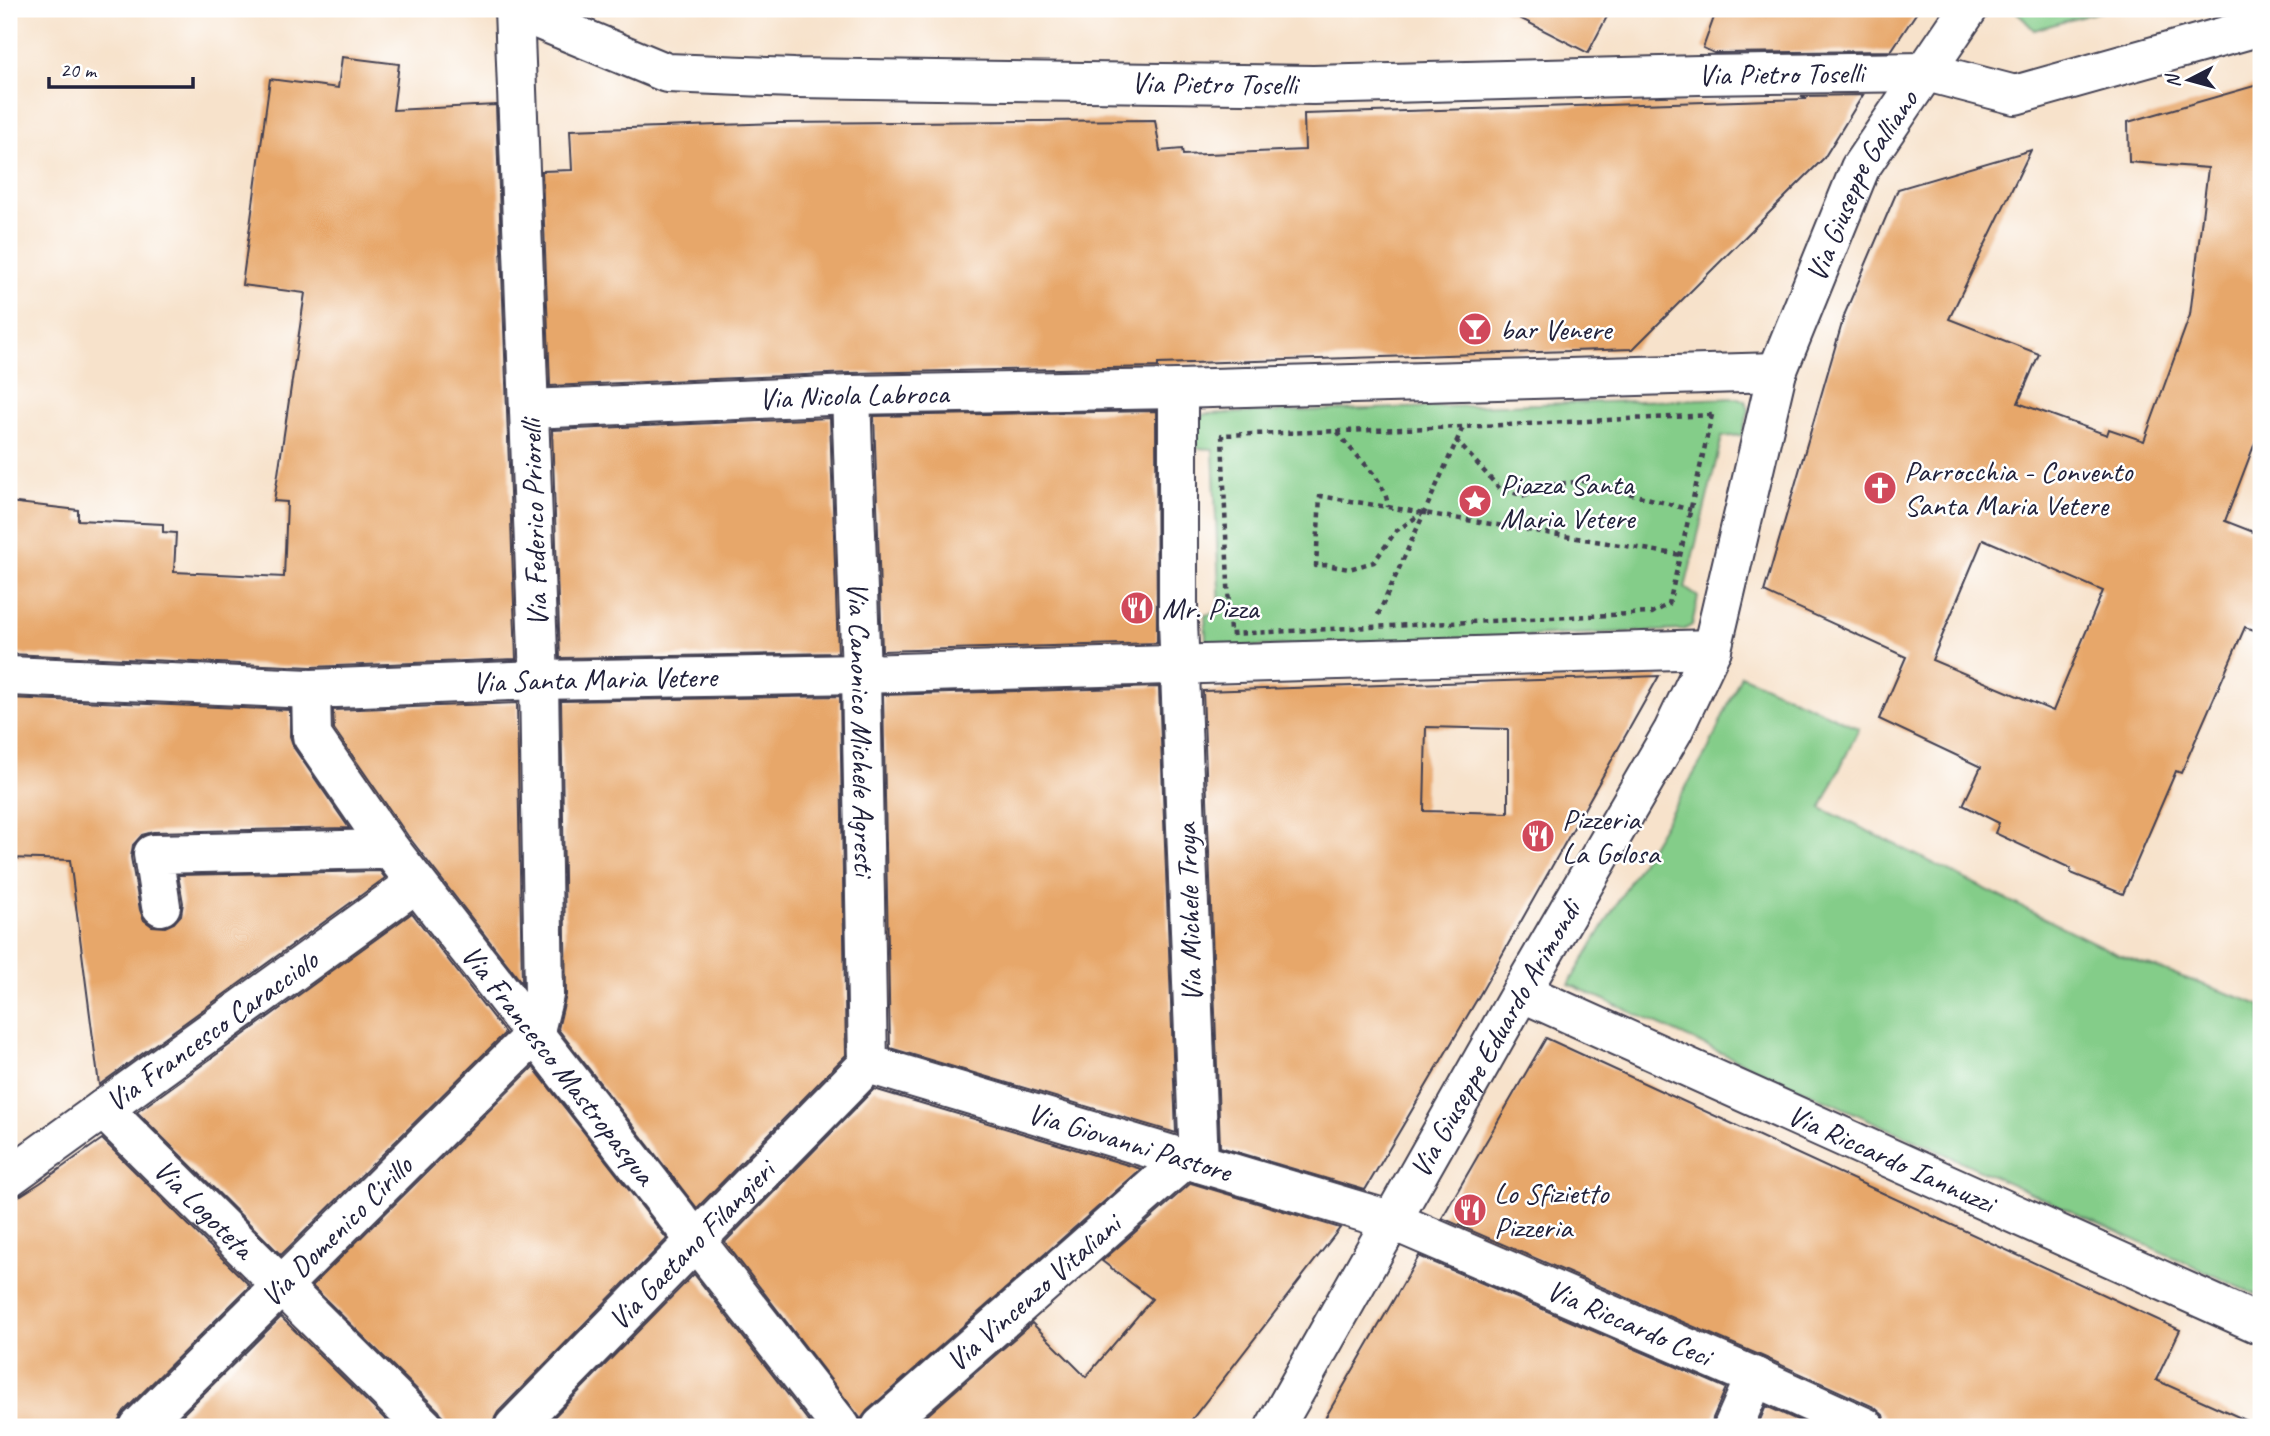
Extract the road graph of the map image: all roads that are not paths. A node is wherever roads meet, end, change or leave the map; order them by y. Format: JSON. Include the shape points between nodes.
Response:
{"nodes":[{"id":1,"x":514,"y":9,"type":"edge"},
{"id":2,"x":1968,"y":9,"type":"edge"},
{"id":3,"x":2261,"y":26,"type":"edge"},
{"id":4,"x":1927,"y":72,"type":"junction"},
{"id":5,"x":1777,"y":372,"type":"junction"},
{"id":6,"x":1178,"y":389,"type":"junction"},
{"id":7,"x":851,"y":395,"type":"junction"},
{"id":8,"x":530,"y":409,"type":"junction"},
{"id":9,"x":1712,"y":649,"type":"junction"},
{"id":10,"x":1180,"y":663,"type":"junction"},
{"id":11,"x":861,"y":674,"type":"junction"},
{"id":12,"x":9,"y":676,"type":"edge"},
{"id":13,"x":539,"y":680,"type":"junction"},
{"id":14,"x":311,"y":688,"type":"junction"},
{"id":15,"x":390,"y":849,"type":"junction"},
{"id":16,"x":416,"y":883,"type":"junction"},
{"id":17,"x":161,"y":906,"type":"dead end"},
{"id":18,"x":1521,"y":992,"type":"junction"},
{"id":19,"x":534,"y":1035,"type":"junction"},
{"id":20,"x":868,"y":1064,"type":"junction"},
{"id":21,"x":103,"y":1109,"type":"junction"},
{"id":22,"x":1192,"y":1161,"type":"junction"},
{"id":23,"x":9,"y":1177,"type":"edge"},
{"id":24,"x":1392,"y":1221,"type":"junction"},
{"id":25,"x":695,"y":1241,"type":"junction"},
{"id":26,"x":282,"y":1285,"type":"junction"},
{"id":27,"x":2261,"y":1325,"type":"edge"},
{"id":28,"x":1755,"y":1377,"type":"junction"},
{"id":29,"x":139,"y":1427,"type":"edge"},
{"id":30,"x":424,"y":1427,"type":"edge"},
{"id":31,"x":514,"y":1427,"type":"edge"},
{"id":32,"x":841,"y":1427,"type":"edge"},
{"id":33,"x":881,"y":1427,"type":"edge"},
{"id":34,"x":1275,"y":1427,"type":"edge"},
{"id":35,"x":1732,"y":1427,"type":"edge"},
{"id":36,"x":1865,"y":1427,"type":"edge"}],
"edges":[{"from":1,"to":4,"type":"street","name":"Via Pietro Toselli","via":[[667,73],[1313,85]]},
{"from":1,"to":8,"type":"street","name":"Via Federico Priorelli"},
{"from":2,"to":4,"type":"street","name":"Via Giuseppe Galliano"},
{"from":3,"to":4,"type":"street","name":"Via Pietro Toselli","via":[[2015,95]]},
{"from":4,"to":5,"type":"street","name":"Via Giuseppe Galliano","via":[[1860,168]]},
{"from":5,"to":6,"type":"street"},
{"from":5,"to":9,"type":"street"},
{"from":6,"to":7,"type":"street","name":"Via Nicola Labroca"},
{"from":6,"to":10,"type":"street"},
{"from":7,"to":8,"type":"street","name":"Via Nicola Labroca"},
{"from":7,"to":11,"type":"street","name":"Via Canonico Michele Agresti"},
{"from":8,"to":13,"type":"street","name":"Via Federico Priorelli"},
{"from":9,"to":10,"type":"street"},
{"from":9,"to":18,"type":"street","name":"Via Giuseppe Eduardo Arimondi","via":[[1673,731]]},
{"from":10,"to":11,"type":"street","name":"Via Santa Maria Vetere"},
{"from":10,"to":22,"type":"street","name":"Via Michele Troya"},
{"from":11,"to":13,"type":"street","name":"Via Santa Maria Vetere"},
{"from":11,"to":20,"type":"street","name":"Via Canonico Michele Agresti"},
{"from":12,"to":14,"type":"street","name":"Via Santa Maria Vetere"},
{"from":13,"to":14,"type":"street","name":"Via Santa Maria Vetere"},
{"from":13,"to":19,"type":"street","name":"Via Federico Priorelli","via":[[544,995]]},
{"from":14,"to":15,"type":"street","name":"Via Francesco Mastropasqua","via":[[312,736]]},
{"from":15,"to":16,"type":"street","name":"Via Francesco Mastropasqua"},
{"from":15,"to":17,"type":"street","via":[[153,854]]},
{"from":16,"to":19,"type":"street","name":"Via Francesco Mastropasqua"},
{"from":16,"to":21,"type":"street","name":"Via Francesco Caracciolo"},
{"from":18,"to":24,"type":"street","name":"Via Giuseppe Eduardo Arimondi"},
{"from":18,"to":27,"type":"street","name":"Via Riccardo Iannuzzi"},
{"from":19,"to":25,"type":"street","name":"Via Francesco Mastropasqua"},
{"from":19,"to":26,"type":"street","name":"Via Domenico Cirillo"},
{"from":20,"to":22,"type":"street","name":"Via Giovanni Pastore"},
{"from":20,"to":25,"type":"street","name":"Via Gaetano Filangieri"},
{"from":21,"to":23,"type":"street","name":"Via Francesco Caracciolo"},
{"from":21,"to":26,"type":"street","name":"Via Logoteta"},
{"from":22,"to":24,"type":"street","name":"Via Giovanni Pastore"},
{"from":22,"to":33,"type":"street","name":"Via Vincenzo Vitaliani"},
{"from":24,"to":28,"type":"street","name":"Via Riccardo Ceci"},
{"from":24,"to":34,"type":"street","name":"Via Giuseppe Eduardo Arimondi"},
{"from":25,"to":31,"type":"street","name":"Via Gaetano Filangieri"},
{"from":25,"to":32,"type":"street","name":"Via Francesco Mastropasqua"},
{"from":26,"to":29,"type":"street","name":"Via Domenico Cirillo"},
{"from":26,"to":30,"type":"street","name":"Via Logoteta"},
{"from":28,"to":35,"type":"street"},
{"from":28,"to":36,"type":"street","name":"Via Riccardo Ceci"}]}
